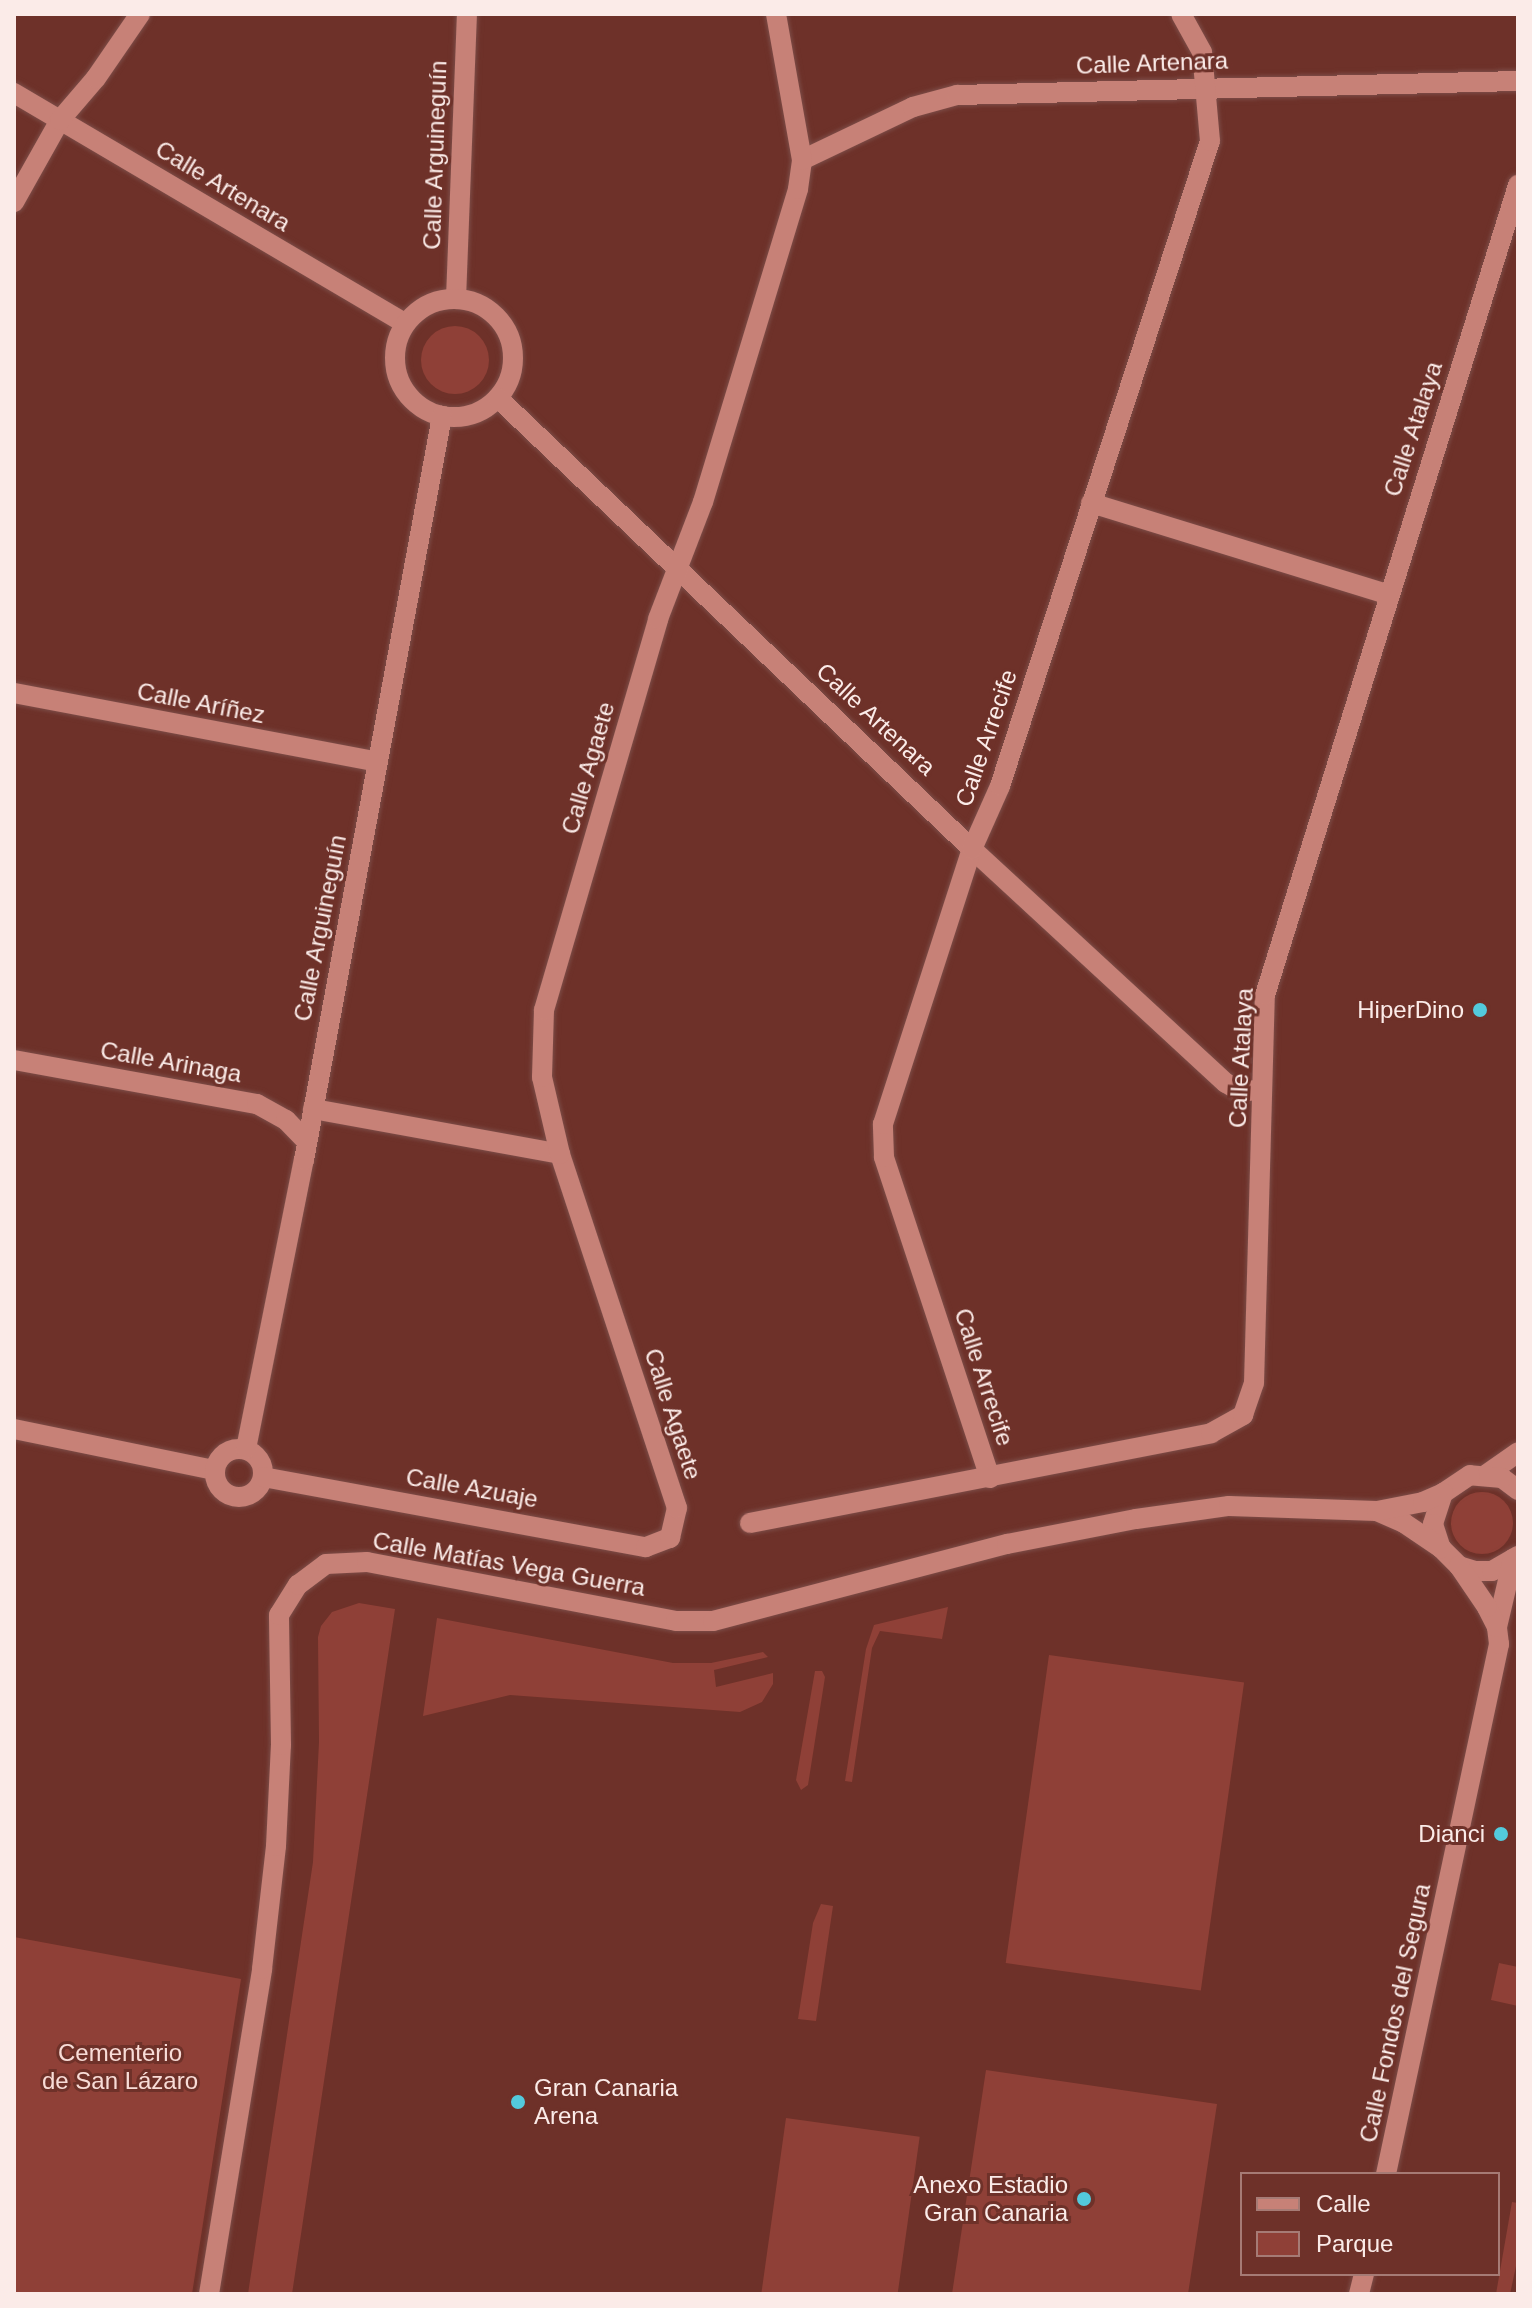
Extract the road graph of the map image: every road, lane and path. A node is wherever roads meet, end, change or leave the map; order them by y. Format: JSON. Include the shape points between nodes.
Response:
{"nodes":[{"id":1,"x":140,"y":14,"type":"edge"},
{"id":2,"x":467,"y":14,"type":"edge"},
{"id":3,"x":776,"y":14,"type":"edge"},
{"id":4,"x":1181,"y":14,"type":"edge"},
{"id":5,"x":1518,"y":81,"type":"edge"},
{"id":6,"x":1208,"y":87,"type":"junction"},
{"id":7,"x":14,"y":93,"type":"edge"},
{"id":8,"x":60,"y":120,"type":"junction"},
{"id":9,"x":802,"y":160,"type":"junction"},
{"id":10,"x":1518,"y":185,"type":"edge"},
{"id":11,"x":14,"y":202,"type":"edge"},
{"id":12,"x":456,"y":299,"type":"junction"},
{"id":13,"x":405,"y":323,"type":"junction"},
{"id":14,"x":498,"y":398,"type":"junction"},
{"id":15,"x":442,"y":416,"type":"junction"},
{"id":16,"x":1091,"y":503,"type":"junction"},
{"id":17,"x":678,"y":569,"type":"junction"},
{"id":18,"x":1387,"y":594,"type":"junction"},
{"id":19,"x":14,"y":693,"type":"edge"},
{"id":20,"x":378,"y":762,"type":"junction"},
{"id":21,"x":972,"y":849,"type":"junction"},
{"id":22,"x":14,"y":1060,"type":"edge"},
{"id":23,"x":1262,"y":1089,"type":"junction"},
{"id":24,"x":313,"y":1109,"type":"junction"},
{"id":25,"x":307,"y":1142,"type":"junction"},
{"id":26,"x":560,"y":1154,"type":"junction"},
{"id":27,"x":14,"y":1429,"type":"edge"},
{"id":28,"x":246,"y":1449,"type":"junction"},
{"id":29,"x":1518,"y":1452,"type":"edge"},
{"id":30,"x":214,"y":1470,"type":"junction"},
{"id":31,"x":1487,"y":1474,"type":"junction"},
{"id":32,"x":263,"y":1477,"type":"junction"},
{"id":33,"x":990,"y":1478,"type":"junction"},
{"id":34,"x":1518,"y":1490,"type":"edge"},
{"id":35,"x":1443,"y":1493,"type":"junction"},
{"id":36,"x":1377,"y":1511,"type":"junction"},
{"id":37,"x":750,"y":1523,"type":"dead end"},
{"id":38,"x":670,"y":1538,"type":"joint"},
{"id":39,"x":1441,"y":1548,"type":"junction"},
{"id":40,"x":1516,"y":1558,"type":"edge"},
{"id":41,"x":1459,"y":1566,"type":"junction"},
{"id":42,"x":1497,"y":1627,"type":"junction"},
{"id":43,"x":1386,"y":2172,"type":"edge"},
{"id":44,"x":209,"y":2294,"type":"edge"}],
"edges":[{"from":1,"to":8,"type":"street"},
{"from":2,"to":12,"type":"street","name":"Calle Arguineguín"},
{"from":3,"to":9,"type":"street","name":"Calle Agaete"},
{"from":4,"to":6,"type":"street","name":"Calle Arrecife","via":[[1202,52]]},
{"from":5,"to":6,"type":"street","name":"Calle Artenara"},
{"from":6,"to":9,"type":"street","name":"Calle Artenara","via":[[957,95],[913,107]]},
{"from":6,"to":16,"type":"street","name":"Calle Arrecife","via":[[1210,141]]},
{"from":7,"to":8,"type":"street","name":"Calle Artenara"},
{"from":8,"to":11,"type":"street"},
{"from":8,"to":13,"type":"street","name":"Calle Artenara"},
{"from":9,"to":17,"type":"street","name":"Calle Agaete","via":[[798,189]]},
{"from":10,"to":18,"type":"street","name":"Calle Atalaya"},
{"from":12,"to":13,"type":"street","via":[[428,305]]},
{"from":12,"to":14,"type":"street","via":[[490,311],[511,343],[513,362]]},
{"from":13,"to":15,"type":"street","via":[[396,341],[398,380],[423,409]]},
{"from":14,"to":15,"type":"street","via":[[481,410]]},
{"from":14,"to":17,"type":"street","name":"Calle Artenara"},
{"from":15,"to":20,"type":"street","name":"Calle Arguineguín"},
{"from":16,"to":18,"type":"street"},
{"from":16,"to":21,"type":"street","name":"Calle Arrecife","via":[[1000,786]]},
{"from":17,"to":21,"type":"street","name":"Calle Artenara"},
{"from":17,"to":26,"type":"street","name":"Calle Agaete","via":[[658,619],[544,1010],[542,1077]]},
{"from":18,"to":23,"type":"street","name":"Calle Atalaya","via":[[1265,995]]},
{"from":19,"to":20,"type":"street","name":"Calle Aríñez"},
{"from":20,"to":24,"type":"street","name":"Calle Arguineguín"},
{"from":21,"to":23,"type":"street","name":"Calle Artenara","via":[[1226,1083],[1241,1092]]},
{"from":21,"to":33,"type":"street","name":"Calle Arrecife","via":[[883,1124],[884,1157]]},
{"from":22,"to":25,"type":"street","name":"Calle Arinaga","via":[[257,1104],[286,1120]]},
{"from":23,"to":33,"type":"street","name":"Calle Atalaya","via":[[1254,1383],[1243,1415],[1211,1433]]},
{"from":24,"to":25,"type":"street","name":"Calle Arguineguín"},
{"from":24,"to":26,"type":"street"},
{"from":25,"to":28,"type":"street","name":"Calle Arguineguín"},
{"from":26,"to":38,"type":"street","name":"Calle Agaete","via":[[677,1508]]},
{"from":27,"to":30,"type":"street"},
{"from":28,"to":30,"type":"street","via":[[222,1455]]},
{"from":28,"to":32,"type":"street","via":[[258,1457]]},
{"from":29,"to":31,"type":"street"},
{"from":30,"to":32,"type":"street","via":[[217,1485],[235,1497],[250,1495]]},
{"from":31,"to":34,"type":"street"},
{"from":31,"to":35,"type":"street","name":"Calle Matías Vega Guerra","via":[[1470,1475]]},
{"from":32,"to":38,"type":"street","name":"Calle Azuaje","via":[[646,1547]]},
{"from":33,"to":37,"type":"street","name":"Calle Atalaya"},
{"from":35,"to":36,"type":"street","name":"Calle Matías Vega Guerra"},
{"from":35,"to":39,"type":"street","via":[[1433,1524]]},
{"from":36,"to":39,"type":"street","name":"Calle Matías Vega Guerra"},
{"from":36,"to":44,"type":"street","name":"Calle Matías Vega Guerra","via":[[1229,1506],[1136,1519],[1007,1544],[713,1621],[676,1621],[367,1562],[326,1564],[298,1585],[279,1615],[276,1846],[262,1969]]},
{"from":39,"to":41,"type":"street","name":"Calle Matías Vega Guerra"},
{"from":40,"to":41,"type":"street","via":[[1492,1571]]},
{"from":40,"to":42,"type":"street","name":"Calle Fondos del Segura"},
{"from":41,"to":42,"type":"street","name":"Calle Fondos del Segura","via":[[1477,1587]]},
{"from":42,"to":43,"type":"street","name":"Calle Fondos del Segura","via":[[1495,1676]]}]}
